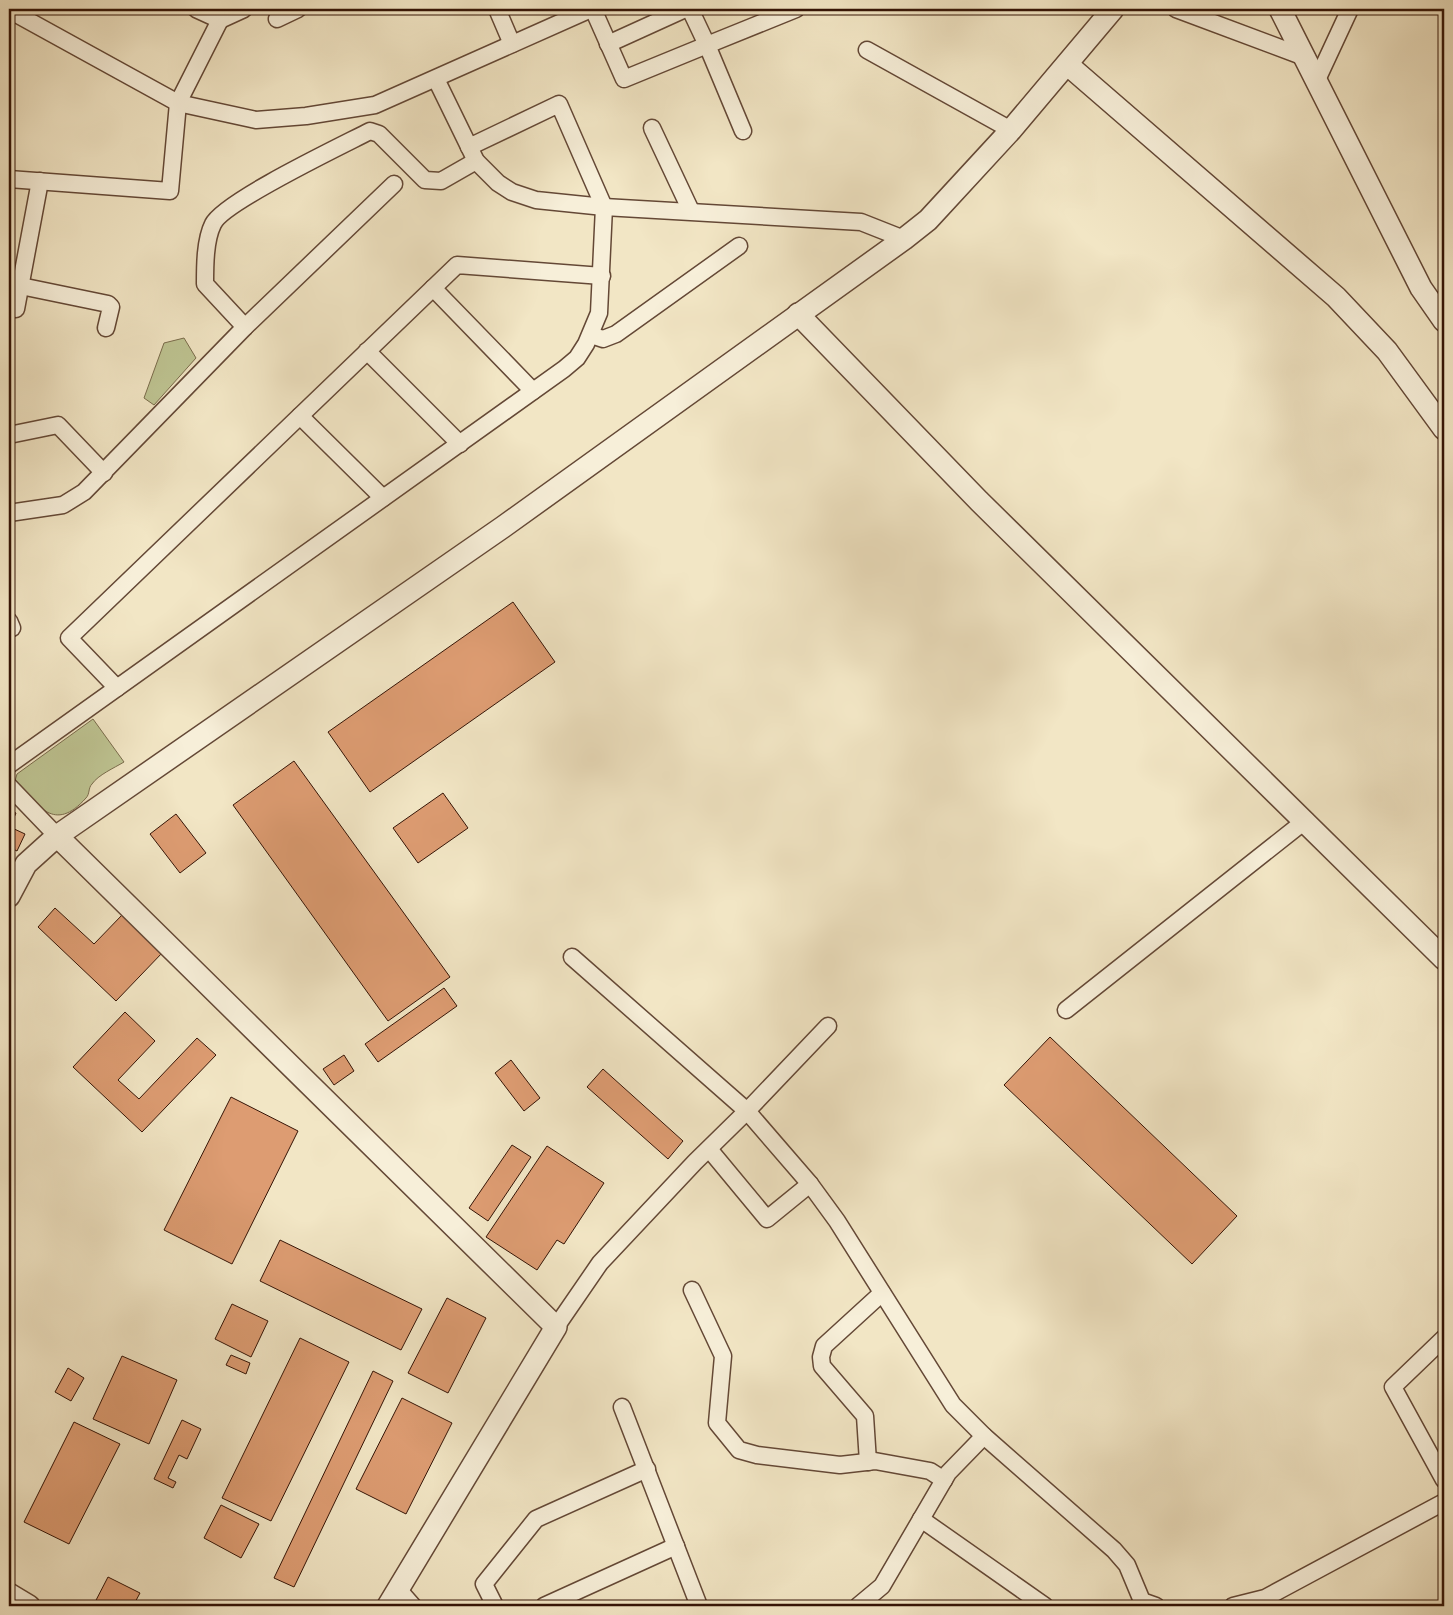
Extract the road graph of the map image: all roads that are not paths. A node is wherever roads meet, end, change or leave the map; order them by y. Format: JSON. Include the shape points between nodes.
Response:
{"nodes":[{"id":1,"x":196,"y":9,"type":"edge"},
{"id":2,"x":244,"y":9,"type":"edge"},
{"id":3,"x":298,"y":9,"type":"edge"},
{"id":4,"x":497,"y":9,"type":"edge"},
{"id":5,"x":592,"y":9,"type":"edge"},
{"id":6,"x":685,"y":9,"type":"edge"},
{"id":7,"x":690,"y":9,"type":"edge"},
{"id":8,"x":796,"y":9,"type":"edge"},
{"id":9,"x":1113,"y":9,"type":"edge"},
{"id":10,"x":1176,"y":9,"type":"edge"},
{"id":11,"x":1280,"y":9,"type":"edge"},
{"id":12,"x":1350,"y":9,"type":"edge"},
{"id":13,"x":9,"y":10,"type":"edge"},
{"id":14,"x":222,"y":14,"type":"edge"},
{"id":15,"x":277,"y":19,"type":"dead end"},
{"id":16,"x":512,"y":44,"type":"junction"},
{"id":17,"x":608,"y":44,"type":"junction"},
{"id":18,"x":706,"y":45,"type":"junction"},
{"id":19,"x":867,"y":50,"type":"dead end"},
{"id":20,"x":1307,"y":58,"type":"junction"},
{"id":21,"x":1068,"y":65,"type":"junction"},
{"id":22,"x":436,"y":79,"type":"junction"},
{"id":23,"x":1317,"y":80,"type":"junction"},
{"id":24,"x":178,"y":103,"type":"junction"},
{"id":25,"x":652,"y":128,"type":"dead end"},
{"id":26,"x":1012,"y":130,"type":"junction"},
{"id":27,"x":742,"y":132,"type":"dead end"},
{"id":28,"x":472,"y":154,"type":"junction"},
{"id":29,"x":9,"y":179,"type":"edge"},
{"id":30,"x":40,"y":181,"type":"junction"},
{"id":31,"x":394,"y":184,"type":"dead end"},
{"id":32,"x":604,"y":207,"type":"junction"},
{"id":33,"x":691,"y":211,"type":"junction"},
{"id":34,"x":904,"y":240,"type":"junction"},
{"id":35,"x":739,"y":246,"type":"dead end"},
{"id":36,"x":602,"y":276,"type":"junction"},
{"id":37,"x":14,"y":285,"type":"edge"},
{"id":38,"x":433,"y":288,"type":"junction"},
{"id":39,"x":16,"y":309,"type":"dead end"},
{"id":40,"x":798,"y":314,"type":"junction"},
{"id":41,"x":1444,"y":321,"type":"edge"},
{"id":42,"x":245,"y":327,"type":"junction"},
{"id":43,"x":106,"y":328,"type":"dead end"},
{"id":44,"x":591,"y":335,"type":"junction"},
{"id":45,"x":367,"y":351,"type":"junction"},
{"id":46,"x":533,"y":391,"type":"junction"},
{"id":47,"x":300,"y":416,"type":"junction"},
{"id":48,"x":1444,"y":429,"type":"edge"},
{"id":49,"x":9,"y":435,"type":"edge"},
{"id":50,"x":460,"y":444,"type":"junction"},
{"id":51,"x":104,"y":473,"type":"junction"},
{"id":52,"x":383,"y":498,"type":"junction"},
{"id":53,"x":9,"y":513,"type":"edge"},
{"id":54,"x":117,"y":688,"type":"junction"},
{"id":55,"x":9,"y":765,"type":"edge"},
{"id":56,"x":10,"y":789,"type":"edge"},
{"id":57,"x":1306,"y":820,"type":"junction"},
{"id":58,"x":57,"y":836,"type":"junction"},
{"id":59,"x":14,"y":875,"type":"edge"},
{"id":60,"x":9,"y":896,"type":"edge"},
{"id":61,"x":572,"y":957,"type":"dead end"},
{"id":62,"x":1444,"y":959,"type":"edge"},
{"id":63,"x":1066,"y":1010,"type":"dead end"},
{"id":64,"x":828,"y":1026,"type":"dead end"},
{"id":65,"x":747,"y":1111,"type":"junction"},
{"id":66,"x":709,"y":1148,"type":"junction"},
{"id":67,"x":810,"y":1184,"type":"junction"},
{"id":68,"x":692,"y":1290,"type":"dead end"},
{"id":69,"x":882,"y":1293,"type":"junction"},
{"id":70,"x":556,"y":1327,"type":"junction"},
{"id":71,"x":1444,"y":1338,"type":"edge"},
{"id":72,"x":622,"y":1407,"type":"dead end"},
{"id":73,"x":984,"y":1436,"type":"junction"},
{"id":74,"x":868,"y":1462,"type":"junction"},
{"id":75,"x":647,"y":1469,"type":"junction"},
{"id":76,"x":944,"y":1480,"type":"junction"},
{"id":77,"x":1444,"y":1480,"type":"edge"},
{"id":78,"x":1444,"y":1502,"type":"edge"},
{"id":79,"x":921,"y":1519,"type":"junction"},
{"id":80,"x":676,"y":1546,"type":"junction"},
{"id":81,"x":9,"y":1594,"type":"edge"},
{"id":82,"x":393,"y":1598,"type":"edge"},
{"id":83,"x":1144,"y":1604,"type":"edge"},
{"id":84,"x":29,"y":1606,"type":"edge"},
{"id":85,"x":413,"y":1606,"type":"edge"},
{"id":86,"x":495,"y":1606,"type":"edge"},
{"id":87,"x":544,"y":1606,"type":"edge"},
{"id":88,"x":699,"y":1606,"type":"edge"},
{"id":89,"x":858,"y":1606,"type":"edge"},
{"id":90,"x":1045,"y":1606,"type":"edge"},
{"id":91,"x":1233,"y":1606,"type":"edge"}],
"edges":[{"from":1,"to":14,"type":"street"},
{"from":2,"to":14,"type":"street"},
{"from":3,"to":15,"type":"street"},
{"from":4,"to":16,"type":"street"},
{"from":5,"to":16,"type":"street"},
{"from":5,"to":17,"type":"street"},
{"from":6,"to":17,"type":"street"},
{"from":7,"to":18,"type":"street"},
{"from":8,"to":18,"type":"street"},
{"from":9,"to":21,"type":"street"},
{"from":10,"to":20,"type":"street"},
{"from":11,"to":20,"type":"street"},
{"from":12,"to":23,"type":"street"},
{"from":13,"to":24,"type":"street"},
{"from":14,"to":24,"type":"street"},
{"from":16,"to":22,"type":"street"},
{"from":17,"to":18,"type":"street","via":[[624,79]]},
{"from":18,"to":27,"type":"street"},
{"from":19,"to":26,"type":"street"},
{"from":20,"to":23,"type":"street"},
{"from":21,"to":26,"type":"street"},
{"from":21,"to":48,"type":"street","via":[[1336,297],[1387,351]]},
{"from":22,"to":24,"type":"street","via":[[375,105],[306,116],[256,120]]},
{"from":22,"to":28,"type":"street"},
{"from":23,"to":41,"type":"street","via":[[1421,288]]},
{"from":24,"to":30,"type":"street","via":[[170,191]]},
{"from":25,"to":33,"type":"street"},
{"from":26,"to":34,"type":"street","via":[[928,220]]},
{"from":28,"to":32,"type":"street","via":[[498,183],[512,192],[536,200]]},
{"from":28,"to":32,"type":"street","via":[[559,104]]},
{"from":28,"to":42,"type":"street","via":[[441,181],[425,180],[379,134],[370,131],[284,174],[225,212],[213,222],[209,233],[205,284]]},
{"from":29,"to":30,"type":"street"},
{"from":30,"to":37,"type":"street"},
{"from":31,"to":42,"type":"street"},
{"from":32,"to":33,"type":"street"},
{"from":32,"to":36,"type":"street"},
{"from":33,"to":34,"type":"street","via":[[861,222]]},
{"from":34,"to":40,"type":"street"},
{"from":35,"to":44,"type":"street","via":[[616,334],[603,338]]},
{"from":36,"to":38,"type":"street","via":[[457,265]]},
{"from":36,"to":44,"type":"street","via":[[599,313]]},
{"from":37,"to":39,"type":"street"},
{"from":37,"to":43,"type":"street","via":[[108,304],[111,307]]},
{"from":38,"to":45,"type":"street"},
{"from":38,"to":46,"type":"street"},
{"from":40,"to":57,"type":"street","via":[[980,501]]},
{"from":40,"to":58,"type":"street","via":[[502,527]]},
{"from":42,"to":51,"type":"street"},
{"from":44,"to":46,"type":"street","via":[[577,358]]},
{"from":45,"to":47,"type":"street"},
{"from":45,"to":50,"type":"street"},
{"from":46,"to":50,"type":"street"},
{"from":47,"to":52,"type":"street"},
{"from":47,"to":54,"type":"street","via":[[69,638]]},
{"from":49,"to":51,"type":"street","via":[[58,425]]},
{"from":50,"to":52,"type":"street"},
{"from":51,"to":53,"type":"street","via":[[84,492],[63,505]]},
{"from":52,"to":54,"type":"street"},
{"from":54,"to":55,"type":"street"},
{"from":56,"to":58,"type":"street"},
{"from":57,"to":62,"type":"street"},
{"from":57,"to":63,"type":"street"},
{"from":58,"to":59,"type":"street"},
{"from":58,"to":70,"type":"street"},
{"from":59,"to":60,"type":"street"},
{"from":61,"to":65,"type":"street"},
{"from":64,"to":65,"type":"street"},
{"from":65,"to":66,"type":"street"},
{"from":65,"to":67,"type":"street"},
{"from":66,"to":67,"type":"street","via":[[767,1219]]},
{"from":66,"to":70,"type":"street","via":[[600,1263]]},
{"from":67,"to":69,"type":"street","via":[[837,1220]]},
{"from":68,"to":74,"type":"street","via":[[723,1356],[717,1423],[739,1450],[840,1465]]},
{"from":69,"to":73,"type":"street","via":[[953,1405]]},
{"from":69,"to":74,"type":"street","via":[[824,1346],[821,1357],[822,1366],[866,1416]]},
{"from":70,"to":82,"type":"street"},
{"from":71,"to":77,"type":"street","via":[[1393,1387]]},
{"from":72,"to":75,"type":"street"},
{"from":73,"to":76,"type":"street"},
{"from":73,"to":83,"type":"street","via":[[1114,1550],[1127,1565]]},
{"from":74,"to":76,"type":"street","via":[[930,1470]]},
{"from":75,"to":80,"type":"street"},
{"from":75,"to":86,"type":"street","via":[[536,1519],[484,1584]]},
{"from":76,"to":79,"type":"street"},
{"from":78,"to":91,"type":"street","via":[[1265,1598]]},
{"from":79,"to":89,"type":"street","via":[[882,1586]]},
{"from":79,"to":90,"type":"street"},
{"from":80,"to":87,"type":"street"},
{"from":80,"to":88,"type":"street"},
{"from":81,"to":84,"type":"street"},
{"from":82,"to":85,"type":"street"}]}
